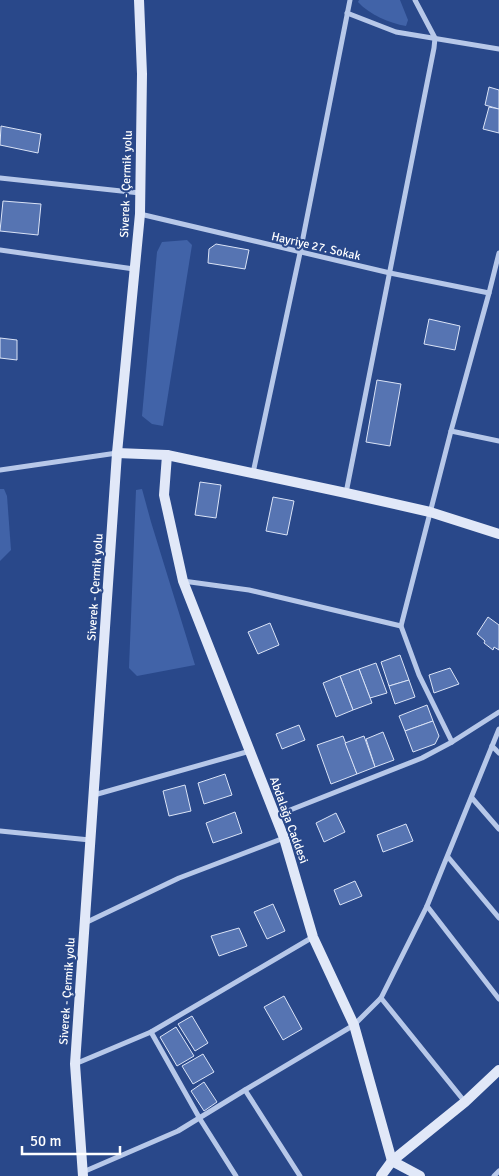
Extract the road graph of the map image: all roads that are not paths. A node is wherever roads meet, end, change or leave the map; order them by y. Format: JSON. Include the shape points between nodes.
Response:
{"nodes":[{"id":1,"x":139,"y":0,"type":"edge"},
{"id":2,"x":350,"y":0,"type":"edge"},
{"id":3,"x":415,"y":0,"type":"edge"},
{"id":4,"x":347,"y":13,"type":"junction"},
{"id":5,"x":435,"y":38,"type":"junction"},
{"id":6,"x":499,"y":49,"type":"edge"},
{"id":7,"x":0,"y":178,"type":"edge"},
{"id":8,"x":140,"y":194,"type":"junction"},
{"id":9,"x":140,"y":214,"type":"junction"},
{"id":10,"x":0,"y":250,"type":"edge"},
{"id":11,"x":300,"y":253,"type":"junction"},
{"id":12,"x":499,"y":253,"type":"edge"},
{"id":13,"x":134,"y":269,"type":"junction"},
{"id":14,"x":390,"y":273,"type":"junction"},
{"id":15,"x":490,"y":293,"type":"junction"},
{"id":16,"x":451,"y":431,"type":"junction"},
{"id":17,"x":499,"y":441,"type":"edge"},
{"id":18,"x":116,"y":453,"type":"junction"},
{"id":19,"x":167,"y":455,"type":"junction"},
{"id":20,"x":0,"y":470,"type":"edge"},
{"id":21,"x":253,"y":474,"type":"junction"},
{"id":22,"x":346,"y":493,"type":"junction"},
{"id":23,"x":430,"y":512,"type":"junction"},
{"id":24,"x":499,"y":534,"type":"edge"},
{"id":25,"x":183,"y":581,"type":"junction"},
{"id":26,"x":401,"y":626,"type":"junction"},
{"id":27,"x":499,"y":712,"type":"edge"},
{"id":28,"x":499,"y":729,"type":"edge"},
{"id":29,"x":452,"y":742,"type":"junction"},
{"id":30,"x":492,"y":746,"type":"junction"},
{"id":31,"x":250,"y":751,"type":"junction"},
{"id":32,"x":499,"y":752,"type":"edge"},
{"id":33,"x":94,"y":795,"type":"junction"},
{"id":34,"x":472,"y":798,"type":"junction"},
{"id":35,"x":276,"y":816,"type":"junction"},
{"id":36,"x":499,"y":830,"type":"edge"},
{"id":37,"x":0,"y":832,"type":"edge"},
{"id":38,"x":284,"y":838,"type":"junction"},
{"id":39,"x":91,"y":840,"type":"junction"},
{"id":40,"x":448,"y":857,"type":"junction"},
{"id":41,"x":427,"y":906,"type":"junction"},
{"id":42,"x":499,"y":918,"type":"edge"},
{"id":43,"x":85,"y":924,"type":"junction"},
{"id":44,"x":314,"y":937,"type":"junction"},
{"id":45,"x":381,"y":998,"type":"junction"},
{"id":46,"x":499,"y":1000,"type":"edge"},
{"id":47,"x":354,"y":1026,"type":"junction"},
{"id":48,"x":151,"y":1032,"type":"junction"},
{"id":49,"x":74,"y":1064,"type":"junction"},
{"id":50,"x":499,"y":1070,"type":"edge"},
{"id":51,"x":245,"y":1090,"type":"junction"},
{"id":52,"x":465,"y":1102,"type":"junction"},
{"id":53,"x":200,"y":1119,"type":"junction"},
{"id":54,"x":392,"y":1161,"type":"junction"},
{"id":55,"x":499,"y":1170,"type":"edge"},
{"id":56,"x":82,"y":1174,"type":"edge"},
{"id":57,"x":236,"y":1176,"type":"edge"},
{"id":58,"x":300,"y":1176,"type":"edge"},
{"id":59,"x":381,"y":1176,"type":"edge"},
{"id":60,"x":420,"y":1176,"type":"edge"},
{"id":61,"x":494,"y":1176,"type":"edge"}],
"edges":[{"from":1,"to":8,"type":"street","name":"Siverek - Çermik yolu","via":[[142,74]]},
{"from":2,"to":4,"type":"street"},
{"from":3,"to":5,"type":"street"},
{"from":4,"to":5,"type":"street","via":[[396,32]]},
{"from":4,"to":11,"type":"street"},
{"from":5,"to":6,"type":"street"},
{"from":5,"to":14,"type":"street"},
{"from":7,"to":8,"type":"street"},
{"from":8,"to":9,"type":"street","name":"Siverek - Çermik yolu"},
{"from":9,"to":11,"type":"street","name":"Hayriye 27. Sokak"},
{"from":9,"to":13,"type":"street","name":"Siverek - Çermik yolu"},
{"from":10,"to":13,"type":"street"},
{"from":11,"to":14,"type":"street","name":"Hayriye 27. Sokak"},
{"from":11,"to":21,"type":"street"},
{"from":12,"to":15,"type":"street"},
{"from":13,"to":18,"type":"street","name":"Siverek - Çermik yolu"},
{"from":14,"to":15,"type":"street","name":"Hayriye 27. Sokak"},
{"from":14,"to":22,"type":"street"},
{"from":15,"to":16,"type":"street"},
{"from":16,"to":17,"type":"street"},
{"from":16,"to":23,"type":"street"},
{"from":18,"to":19,"type":"street"},
{"from":18,"to":20,"type":"street"},
{"from":18,"to":33,"type":"street","name":"Siverek - Çermik yolu"},
{"from":19,"to":21,"type":"street"},
{"from":19,"to":25,"type":"street","name":"Abdalağa Caddesi","via":[[164,495]]},
{"from":21,"to":22,"type":"street"},
{"from":22,"to":23,"type":"street"},
{"from":23,"to":24,"type":"street"},
{"from":23,"to":26,"type":"street"},
{"from":25,"to":26,"type":"street","via":[[249,590]]},
{"from":25,"to":31,"type":"street","name":"Abdalağa Caddesi"},
{"from":26,"to":29,"type":"street","via":[[419,675]]},
{"from":27,"to":29,"type":"street"},
{"from":28,"to":30,"type":"street"},
{"from":29,"to":35,"type":"street","via":[[422,758]]},
{"from":30,"to":32,"type":"street"},
{"from":30,"to":34,"type":"street"},
{"from":31,"to":33,"type":"street"},
{"from":31,"to":35,"type":"street","name":"Abdalağa Caddesi"},
{"from":33,"to":39,"type":"street","name":"Siverek - Çermik yolu"},
{"from":34,"to":36,"type":"street"},
{"from":34,"to":40,"type":"street"},
{"from":35,"to":38,"type":"street","name":"Abdalağa Caddesi"},
{"from":37,"to":39,"type":"street"},
{"from":38,"to":43,"type":"street","via":[[179,878]]},
{"from":38,"to":44,"type":"street","name":"Abdalağa Caddesi"},
{"from":39,"to":43,"type":"street","name":"Siverek - Çermik yolu"},
{"from":40,"to":41,"type":"street"},
{"from":40,"to":42,"type":"street"},
{"from":41,"to":45,"type":"street"},
{"from":41,"to":46,"type":"street"},
{"from":43,"to":49,"type":"street","name":"Siverek - Çermik yolu"},
{"from":44,"to":47,"type":"street","name":"Abdalağa Caddesi"},
{"from":44,"to":48,"type":"street"},
{"from":45,"to":47,"type":"street"},
{"from":45,"to":52,"type":"street"},
{"from":47,"to":51,"type":"street"},
{"from":47,"to":54,"type":"street","name":"Abdalağa Caddesi"},
{"from":48,"to":49,"type":"street"},
{"from":48,"to":53,"type":"street"},
{"from":49,"to":56,"type":"street","name":"Siverek - Çermik yolu"},
{"from":50,"to":52,"type":"street"},
{"from":51,"to":53,"type":"street"},
{"from":51,"to":58,"type":"street"},
{"from":52,"to":54,"type":"street"},
{"from":53,"to":56,"type":"street"},
{"from":53,"to":57,"type":"street"},
{"from":54,"to":59,"type":"street"},
{"from":54,"to":60,"type":"street"},
{"from":55,"to":61,"type":"street"}]}
